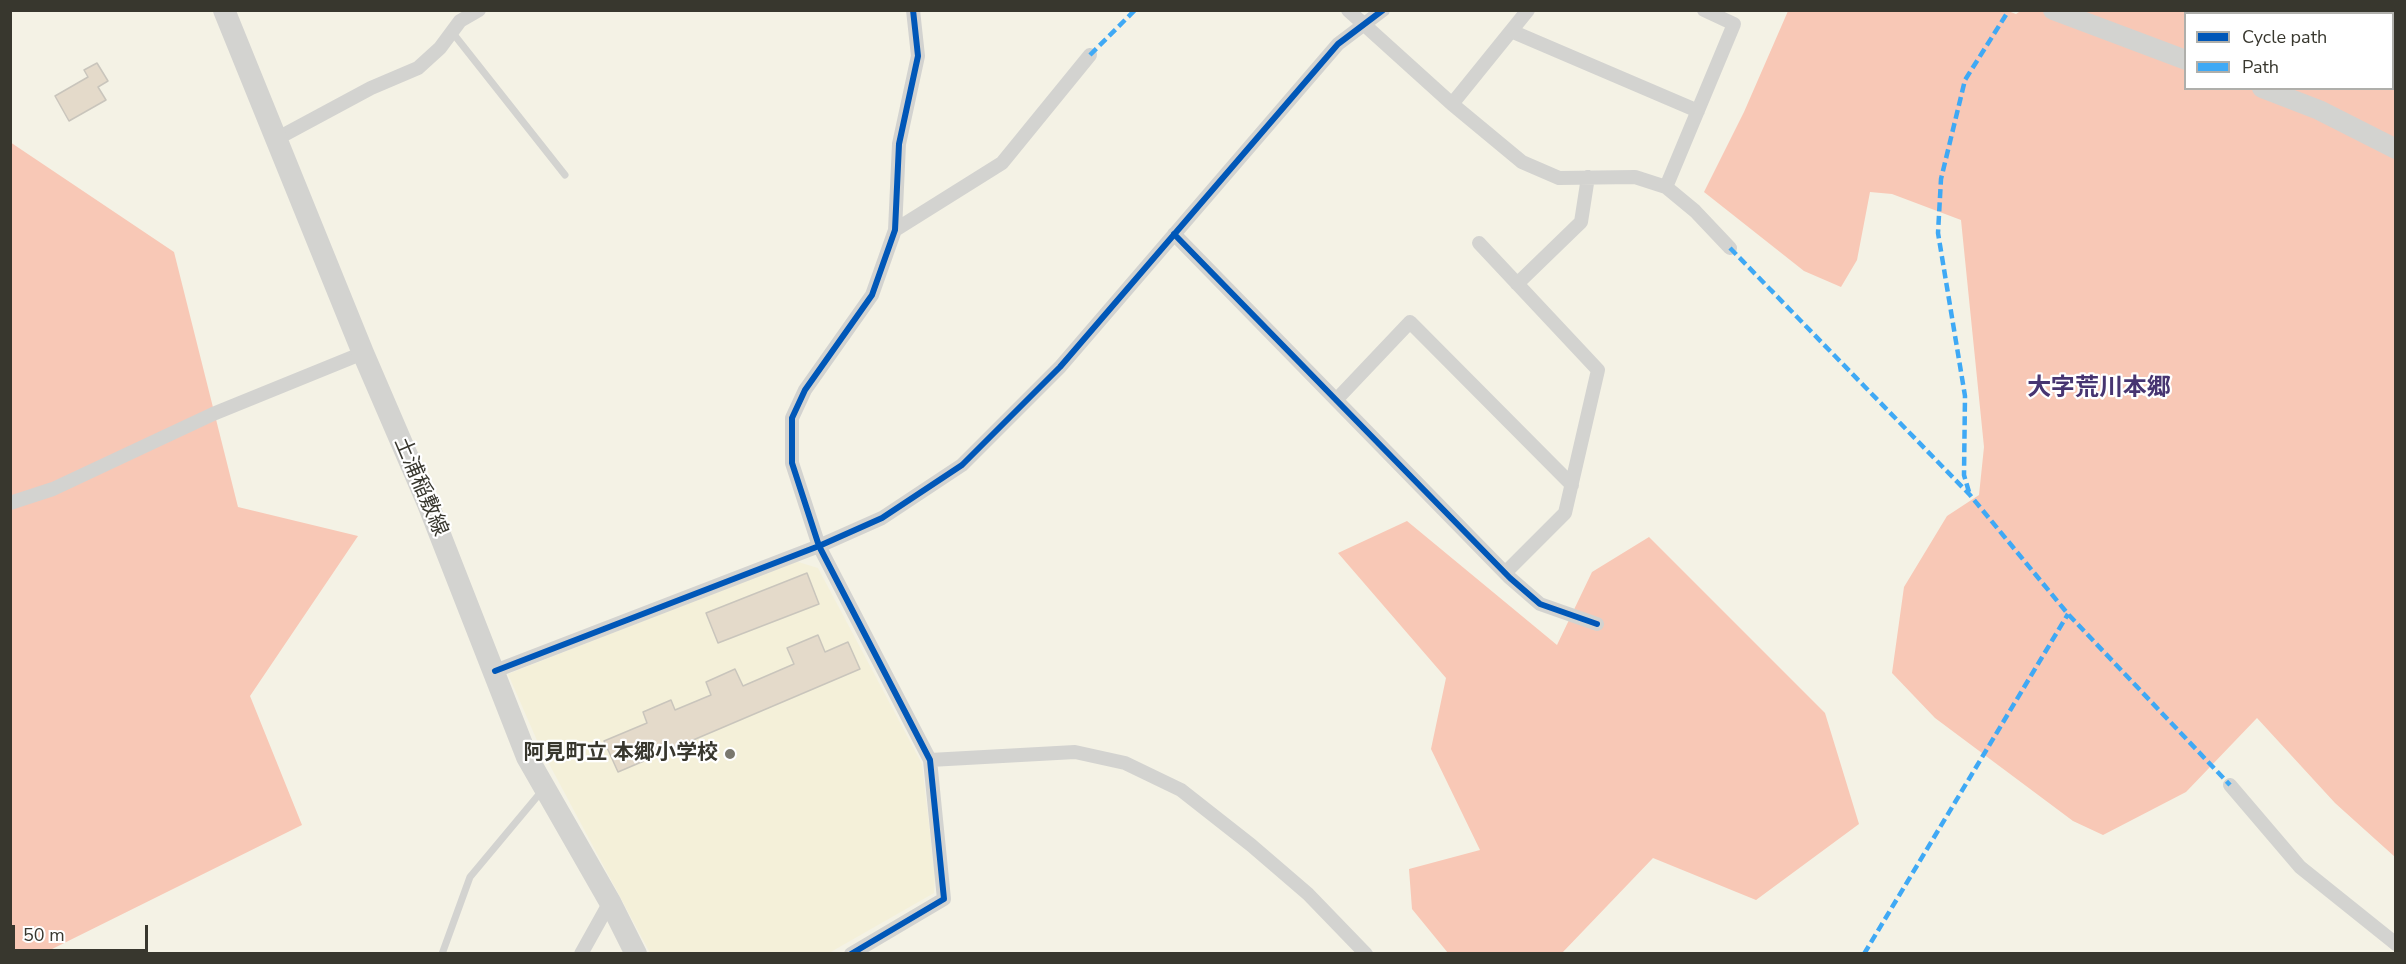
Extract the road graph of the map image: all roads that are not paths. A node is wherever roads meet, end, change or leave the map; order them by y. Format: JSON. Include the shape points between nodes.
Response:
{"nodes":[{"id":1,"x":224,"y":10,"type":"edge"},
{"id":2,"x":478,"y":10,"type":"edge"},
{"id":3,"x":913,"y":10,"type":"edge"},
{"id":4,"x":1348,"y":10,"type":"edge"},
{"id":5,"x":1383,"y":10,"type":"edge"},
{"id":6,"x":1528,"y":10,"type":"edge"},
{"id":7,"x":1704,"y":10,"type":"edge"},
{"id":8,"x":2053,"y":10,"type":"edge"},
{"id":9,"x":1365,"y":24,"type":"junction"},
{"id":10,"x":1511,"y":31,"type":"junction"},
{"id":11,"x":452,"y":32,"type":"junction"},
{"id":12,"x":1090,"y":55,"type":"dead end"},
{"id":13,"x":2184,"y":59,"type":"edge"},
{"id":14,"x":2267,"y":90,"type":"edge"},
{"id":15,"x":1452,"y":104,"type":"junction"},
{"id":16,"x":1698,"y":111,"type":"junction"},
{"id":17,"x":278,"y":138,"type":"junction"},
{"id":18,"x":2396,"y":149,"type":"edge"},
{"id":19,"x":565,"y":175,"type":"dead end"},
{"id":20,"x":1588,"y":177,"type":"junction"},
{"id":21,"x":1666,"y":188,"type":"junction"},
{"id":22,"x":896,"y":230,"type":"junction"},
{"id":23,"x":1174,"y":234,"type":"junction"},
{"id":24,"x":1479,"y":243,"type":"dead end"},
{"id":25,"x":1730,"y":248,"type":"dead end"},
{"id":26,"x":1517,"y":284,"type":"junction"},
{"id":27,"x":363,"y":353,"type":"junction"},
{"id":28,"x":1337,"y":399,"type":"junction"},
{"id":29,"x":1572,"y":485,"type":"junction"},
{"id":30,"x":10,"y":503,"type":"edge"},
{"id":31,"x":819,"y":546,"type":"junction"},
{"id":32,"x":1505,"y":573,"type":"junction"},
{"id":33,"x":1597,"y":624,"type":"dead end"},
{"id":34,"x":495,"y":671,"type":"junction"},
{"id":35,"x":930,"y":760,"type":"junction"},
{"id":36,"x":2230,"y":785,"type":"dead end"},
{"id":37,"x":545,"y":787,"type":"junction"},
{"id":38,"x":610,"y":902,"type":"junction"},
{"id":39,"x":2396,"y":945,"type":"edge"},
{"id":40,"x":442,"y":954,"type":"edge"},
{"id":41,"x":581,"y":954,"type":"edge"},
{"id":42,"x":636,"y":954,"type":"edge"},
{"id":43,"x":851,"y":954,"type":"edge"},
{"id":44,"x":1366,"y":954,"type":"edge"}],
"edges":[{"from":1,"to":17,"type":"main road","name":"土浦稲敷線"},
{"from":2,"to":11,"type":"street","via":[[460,21]]},
{"from":3,"to":22,"type":"street","via":[[918,56],[899,144]]},
{"from":4,"to":9,"type":"street"},
{"from":5,"to":9,"type":"street"},
{"from":6,"to":10,"type":"street"},
{"from":7,"to":16,"type":"street","via":[[1734,24]]},
{"from":8,"to":13,"type":"street"},
{"from":9,"to":15,"type":"street"},
{"from":9,"to":23,"type":"street","via":[[1338,44]]},
{"from":10,"to":15,"type":"street"},
{"from":10,"to":16,"type":"street"},
{"from":11,"to":17,"type":"street","via":[[418,68],[371,88]]},
{"from":11,"to":19,"type":"lane"},
{"from":12,"to":22,"type":"street","via":[[1002,163]]},
{"from":14,"to":18,"type":"street","via":[[2319,110]]},
{"from":15,"to":20,"type":"street","via":[[1522,162],[1559,178]]},
{"from":16,"to":21,"type":"street"},
{"from":17,"to":27,"type":"main road","name":"土浦稲敷線"},
{"from":20,"to":21,"type":"street","via":[[1635,177]]},
{"from":20,"to":26,"type":"street","via":[[1581,222]]},
{"from":21,"to":25,"type":"street","via":[[1695,211]]},
{"from":22,"to":31,"type":"street","via":[[872,295],[805,390],[792,418],[792,463]]},
{"from":23,"to":28,"type":"street"},
{"from":23,"to":31,"type":"street","via":[[1060,367],[962,465],[882,518]]},
{"from":24,"to":26,"type":"street"},
{"from":26,"to":29,"type":"street","via":[[1598,370]]},
{"from":27,"to":30,"type":"street","via":[[213,414],[53,489]]},
{"from":27,"to":34,"type":"main road","name":"土浦稲敷線"},
{"from":28,"to":29,"type":"street","via":[[1410,322]]},
{"from":28,"to":32,"type":"street"},
{"from":29,"to":32,"type":"street","via":[[1565,513]]},
{"from":31,"to":34,"type":"street"},
{"from":31,"to":35,"type":"street"},
{"from":32,"to":33,"type":"street","via":[[1540,604]]},
{"from":34,"to":37,"type":"main road","name":"土浦稲敷線","via":[[527,757]]},
{"from":35,"to":43,"type":"street","via":[[945,899]]},
{"from":35,"to":44,"type":"street","via":[[1075,752],[1125,763],[1190,796],[1308,894]]},
{"from":36,"to":39,"type":"street","via":[[2300,867]]},
{"from":37,"to":38,"type":"main road","name":"土浦稲敷線"},
{"from":37,"to":40,"type":"lane","via":[[470,877]]},
{"from":38,"to":41,"type":"street"},
{"from":38,"to":42,"type":"main road","name":"土浦稲敷線"}]}
